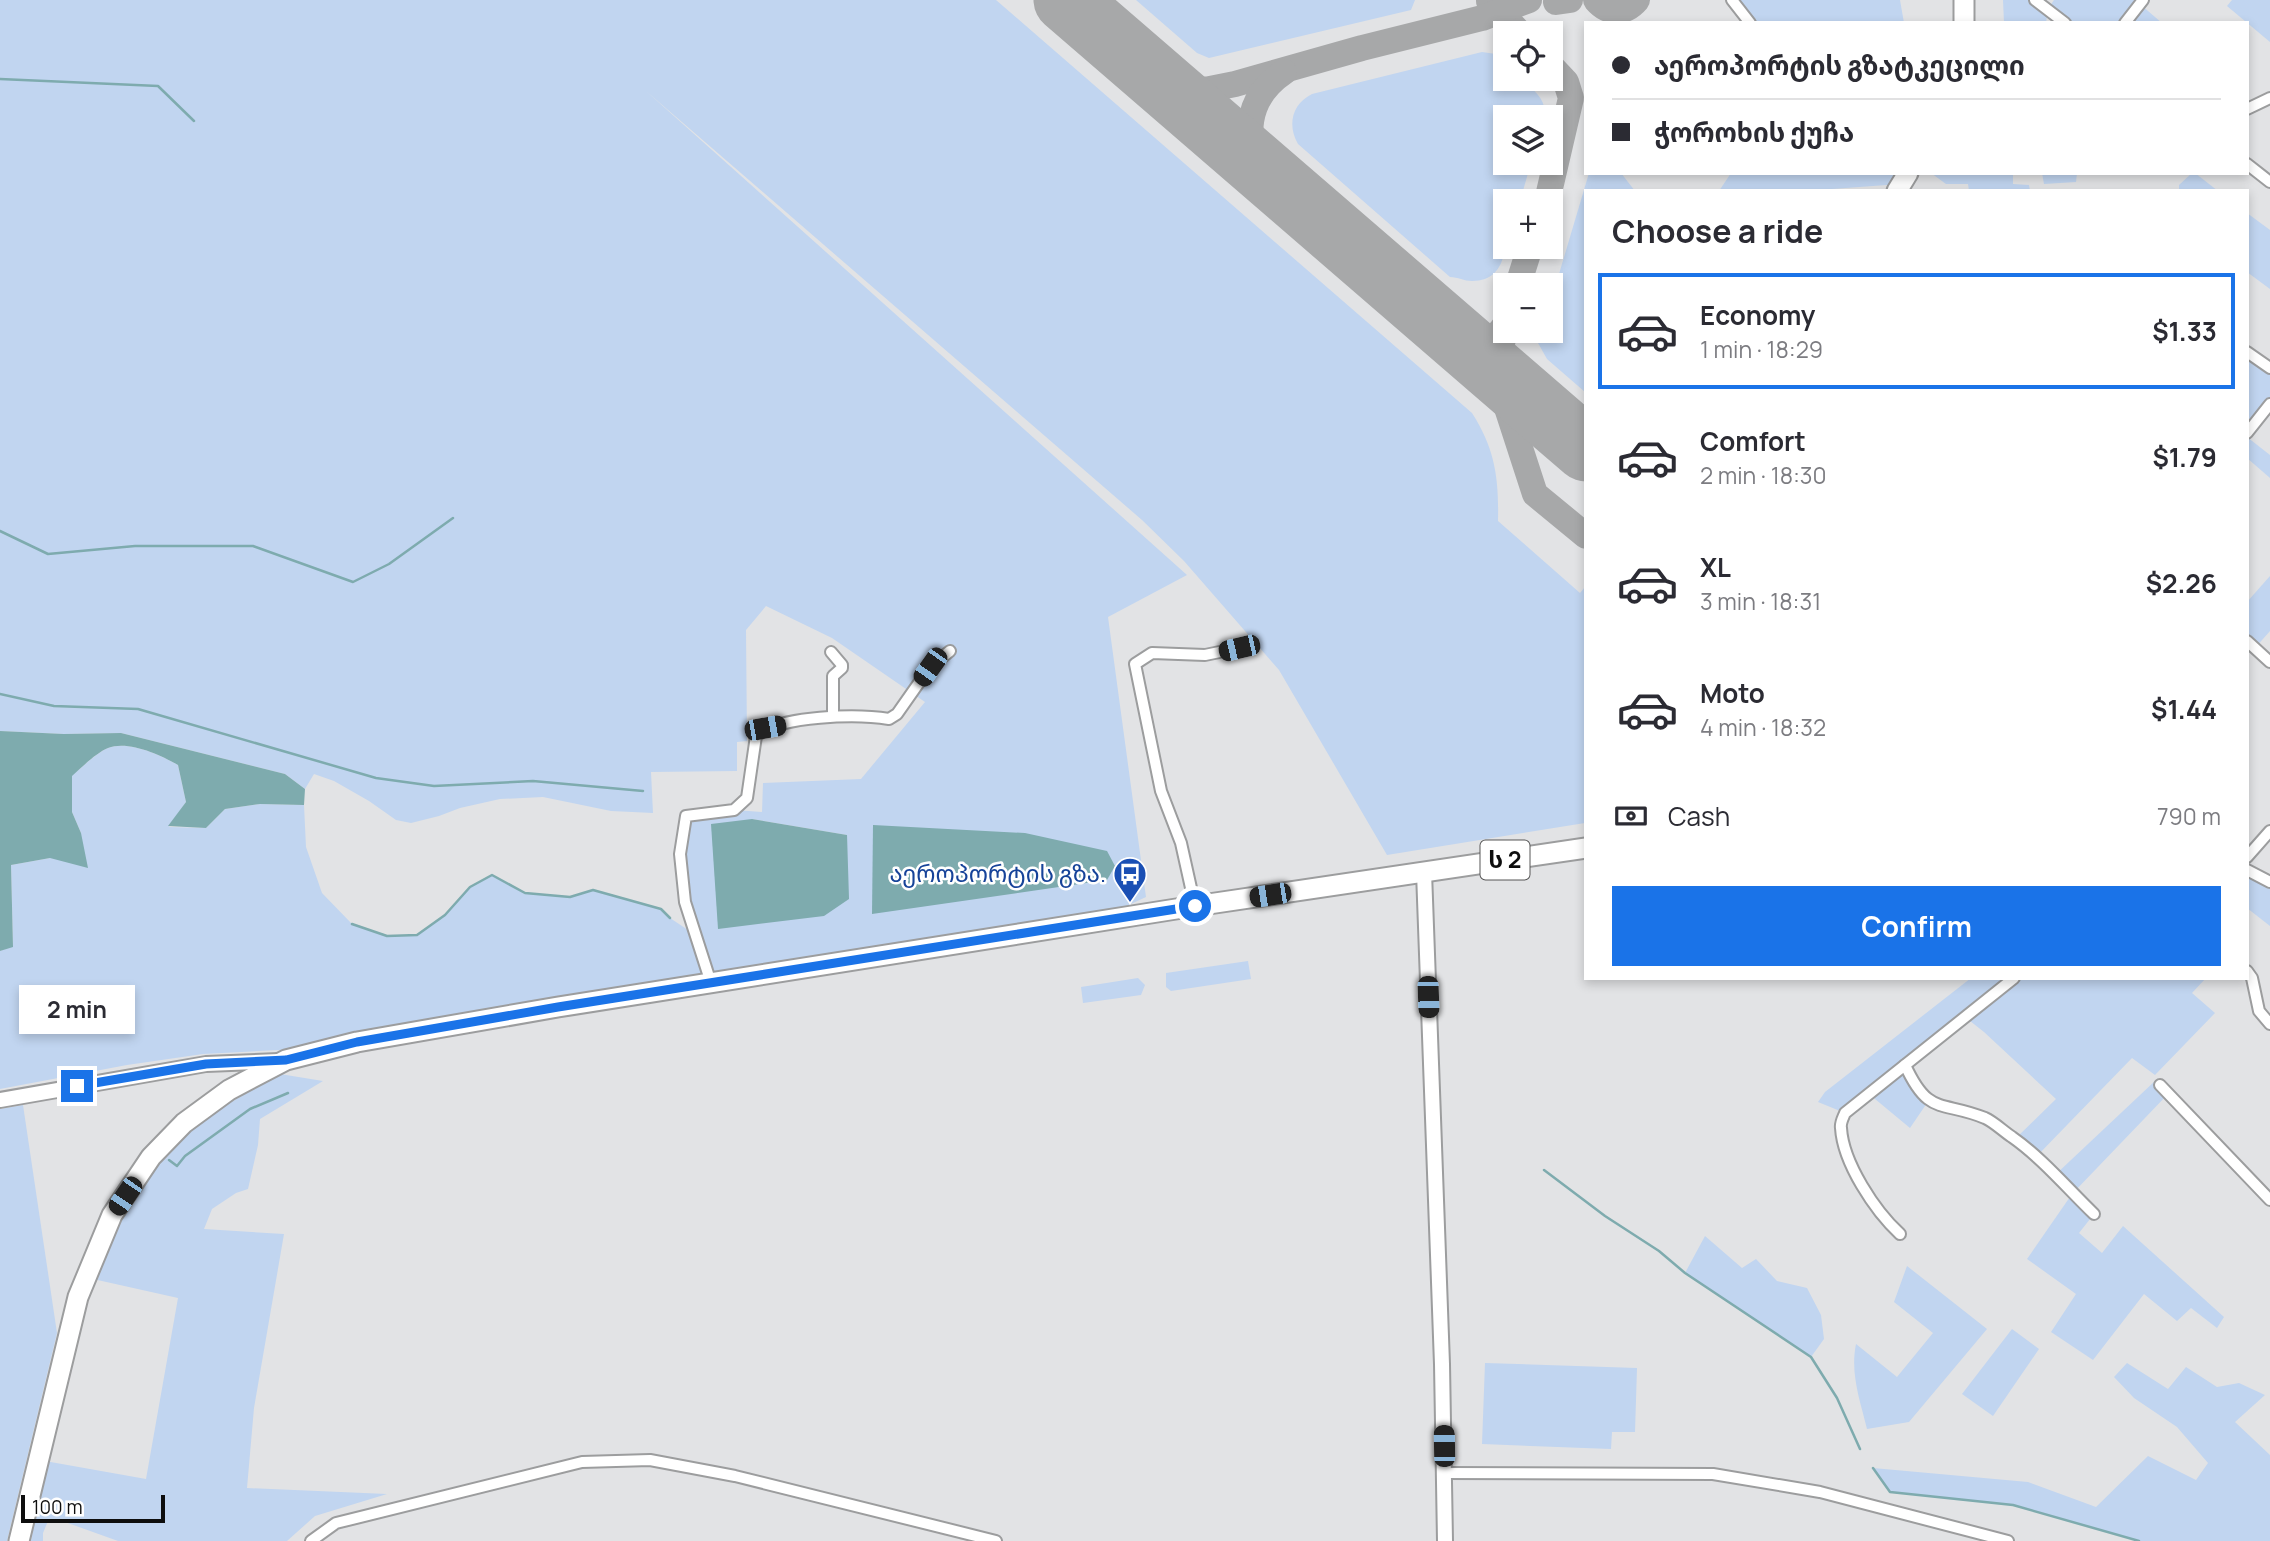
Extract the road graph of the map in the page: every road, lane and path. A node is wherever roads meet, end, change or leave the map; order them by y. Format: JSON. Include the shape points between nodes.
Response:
{"nodes":[{"id":1,"x":1732,"y":0,"type":"edge"},
{"id":2,"x":1964,"y":0,"type":"edge"},
{"id":3,"x":2035,"y":0,"type":"edge"},
{"id":4,"x":2144,"y":0,"type":"edge"},
{"id":5,"x":1748,"y":21,"type":"edge"},
{"id":6,"x":1964,"y":21,"type":"edge"},
{"id":7,"x":2062,"y":21,"type":"edge"},
{"id":8,"x":2127,"y":21,"type":"edge"},
{"id":9,"x":2270,"y":98,"type":"edge"},
{"id":10,"x":2249,"y":108,"type":"edge"},
{"id":11,"x":2249,"y":166,"type":"edge"},
{"id":12,"x":2270,"y":182,"type":"edge"},
{"id":13,"x":2249,"y":353,"type":"edge"},
{"id":14,"x":2270,"y":368,"type":"edge"},
{"id":15,"x":2270,"y":404,"type":"edge"},
{"id":16,"x":2249,"y":430,"type":"edge"},
{"id":17,"x":2249,"y":643,"type":"edge"},
{"id":18,"x":1239,"y":648,"type":"dead end"},
{"id":19,"x":950,"y":651,"type":"dead end"},
{"id":20,"x":831,"y":652,"type":"dead end"},
{"id":21,"x":2270,"y":662,"type":"edge"},
{"id":22,"x":833,"y":716,"type":"junction"},
{"id":23,"x":2270,"y":831,"type":"edge"},
{"id":24,"x":1584,"y":848,"type":"edge"},
{"id":25,"x":2249,"y":855,"type":"edge"},
{"id":26,"x":2249,"y":871,"type":"edge"},
{"id":27,"x":1424,"y":872,"type":"junction"},
{"id":28,"x":2270,"y":882,"type":"edge"},
{"id":29,"x":1195,"y":906,"type":"junction"},
{"id":30,"x":2249,"y":974,"type":"edge"},
{"id":31,"x":2011,"y":980,"type":"edge"},
{"id":32,"x":711,"y":983,"type":"junction"},
{"id":33,"x":2270,"y":1024,"type":"edge"},
{"id":34,"x":286,"y":1060,"type":"junction"},
{"id":35,"x":1905,"y":1065,"type":"junction"},
{"id":36,"x":2160,"y":1085,"type":"dead end"},
{"id":37,"x":0,"y":1100,"type":"edge"},
{"id":38,"x":2270,"y":1200,"type":"edge"},
{"id":39,"x":2094,"y":1214,"type":"dead end"},
{"id":40,"x":1900,"y":1234,"type":"dead end"},
{"id":41,"x":1445,"y":1473,"type":"junction"},
{"id":42,"x":1955,"y":1528,"type":"junction"},
{"id":43,"x":20,"y":1535,"type":"edge"},
{"id":44,"x":311,"y":1541,"type":"edge"},
{"id":45,"x":996,"y":1541,"type":"edge"},
{"id":46,"x":1444,"y":1541,"type":"edge"},
{"id":47,"x":1951,"y":1541,"type":"edge"},
{"id":48,"x":2008,"y":1541,"type":"edge"}],
"edges":[{"from":1,"to":5,"type":"street"},
{"from":2,"to":6,"type":"highway"},
{"from":3,"to":7,"type":"street"},
{"from":4,"to":8,"type":"street"},
{"from":9,"to":10,"type":"street"},
{"from":11,"to":12,"type":"street"},
{"from":13,"to":14,"type":"street"},
{"from":15,"to":16,"type":"street"},
{"from":17,"to":21,"type":"street"},
{"from":18,"to":29,"type":"street","via":[[1205,655],[1152,653],[1135,664],[1161,791],[1181,843]]},
{"from":19,"to":22,"type":"street","via":[[930,667],[889,719]]},
{"from":20,"to":22,"type":"street","via":[[842,665],[833,676]]},
{"from":22,"to":32,"type":"street","via":[[765,728],[756,736],[747,799],[734,810],[686,816],[680,854],[685,902]]},
{"from":23,"to":25,"type":"street"},
{"from":24,"to":27,"type":"highway","number":"ს 2"},
{"from":26,"to":28,"type":"street"},
{"from":27,"to":29,"type":"highway","number":"ს 2"},
{"from":27,"to":41,"type":"street"},
{"from":29,"to":32,"type":"highway","number":"ს 2"},
{"from":30,"to":33,"type":"street","via":[[2259,1012]]},
{"from":31,"to":35,"type":"street"},
{"from":32,"to":34,"type":"highway","number":"ს 2","via":[[370,1040]]},
{"from":34,"to":37,"type":"street","via":[[206,1064]]},
{"from":34,"to":43,"type":"highway","number":"ს 2","via":[[229,1090],[184,1123],[151,1157],[112,1215],[78,1297]]},
{"from":35,"to":39,"type":"street","via":[[1923,1096],[1986,1119],[2015,1139]]},
{"from":35,"to":40,"type":"street","via":[[1845,1112],[1840,1125],[1866,1193],[1882,1218]]},
{"from":36,"to":38,"type":"street"},
{"from":41,"to":42,"type":"street","via":[[1713,1474],[1820,1492]]},
{"from":41,"to":46,"type":"street"},
{"from":42,"to":47,"type":"street"},
{"from":42,"to":48,"type":"street"},
{"from":44,"to":45,"type":"street","via":[[337,1523],[582,1462],[649,1460],[735,1476]]}]}
